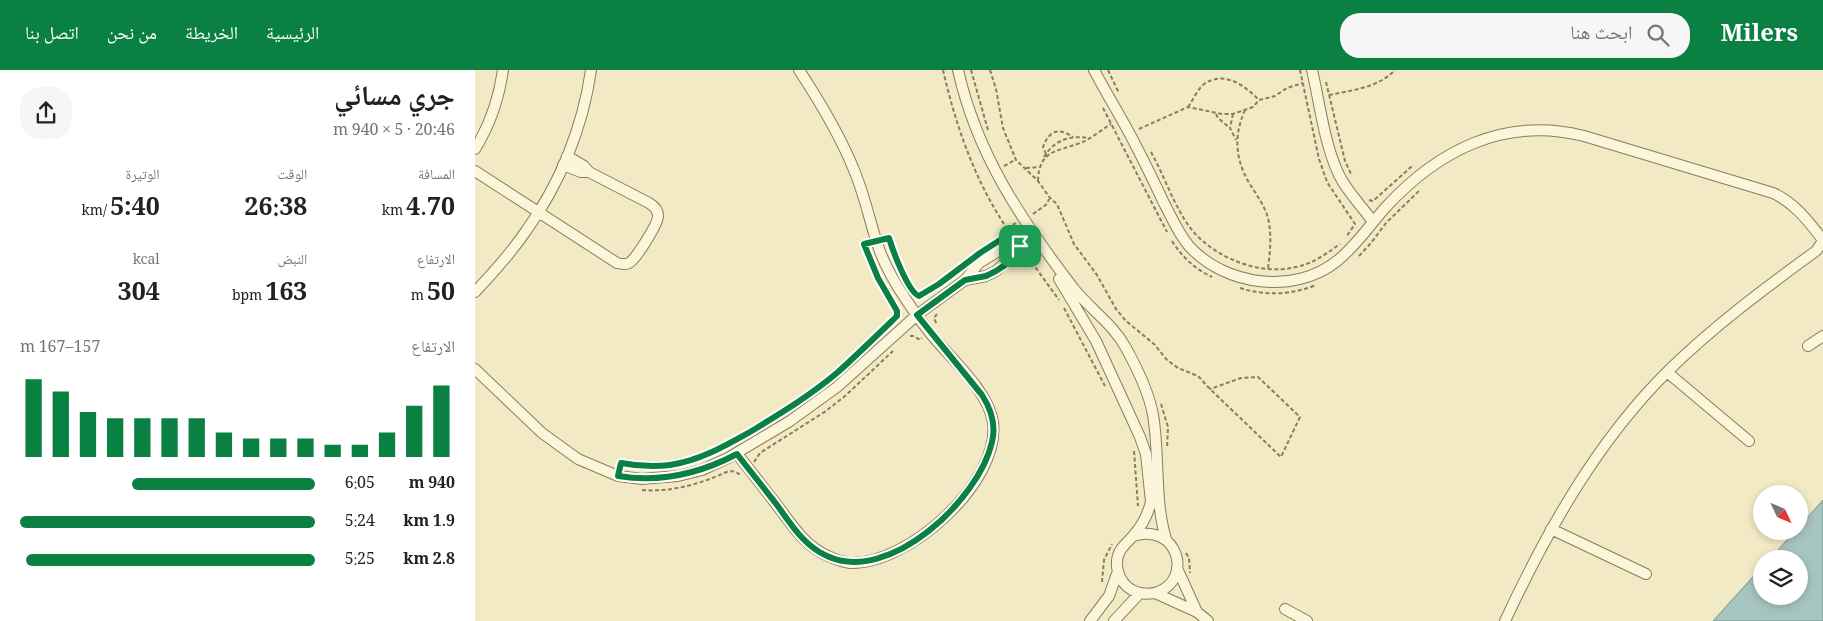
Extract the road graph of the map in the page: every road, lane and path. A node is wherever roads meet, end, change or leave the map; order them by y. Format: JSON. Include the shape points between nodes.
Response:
{"nodes":[{"id":1,"x":503,"y":70,"type":"edge"},
{"id":2,"x":591,"y":70,"type":"edge"},
{"id":3,"x":799,"y":70,"type":"edge"},
{"id":4,"x":943,"y":70,"type":"edge"},
{"id":5,"x":958,"y":70,"type":"edge"},
{"id":6,"x":990,"y":70,"type":"edge"},
{"id":7,"x":1094,"y":70,"type":"edge"},
{"id":8,"x":1098,"y":70,"type":"edge"},
{"id":9,"x":1107,"y":70,"type":"edge"},
{"id":10,"x":1300,"y":70,"type":"edge"},
{"id":11,"x":1312,"y":70,"type":"edge"},
{"id":12,"x":1395,"y":70,"type":"edge"},
{"id":13,"x":1315,"y":81,"type":"junction"},
{"id":14,"x":1303,"y":83,"type":"junction"},
{"id":15,"x":1103,"y":85,"type":"junction"},
{"id":16,"x":1329,"y":95,"type":"junction"},
{"id":17,"x":1120,"y":96,"type":"dead end"},
{"id":18,"x":1259,"y":100,"type":"junction"},
{"id":19,"x":1099,"y":101,"type":"dead end"},
{"id":20,"x":1188,"y":107,"type":"junction"},
{"id":21,"x":1245,"y":110,"type":"junction"},
{"id":22,"x":1216,"y":113,"type":"junction"},
{"id":23,"x":1233,"y":114,"type":"junction"},
{"id":24,"x":1111,"y":124,"type":"junction"},
{"id":25,"x":1230,"y":128,"type":"junction"},
{"id":26,"x":1143,"y":136,"type":"dead end"},
{"id":27,"x":1073,"y":137,"type":"junction"},
{"id":28,"x":1089,"y":138,"type":"junction"},
{"id":29,"x":1236,"y":140,"type":"junction"},
{"id":30,"x":475,"y":149,"type":"edge"},
{"id":31,"x":1151,"y":150,"type":"dead end"},
{"id":32,"x":1046,"y":154,"type":"junction"},
{"id":33,"x":1043,"y":159,"type":"junction"},
{"id":34,"x":565,"y":160,"type":"junction"},
{"id":35,"x":1016,"y":160,"type":"junction"},
{"id":36,"x":1004,"y":166,"type":"dead end"},
{"id":37,"x":1039,"y":167,"type":"junction"},
{"id":38,"x":1025,"y":168,"type":"junction"},
{"id":39,"x":475,"y":171,"type":"edge"},
{"id":40,"x":1419,"y":176,"type":"junction"},
{"id":41,"x":1038,"y":181,"type":"junction"},
{"id":42,"x":1355,"y":181,"type":"dead end"},
{"id":43,"x":1365,"y":196,"type":"dead end"},
{"id":44,"x":538,"y":213,"type":"junction"},
{"id":45,"x":1373,"y":222,"type":"junction"},
{"id":46,"x":1035,"y":238,"type":"junction"},
{"id":47,"x":877,"y":240,"type":"junction"},
{"id":48,"x":1823,"y":240,"type":"edge"},
{"id":49,"x":992,"y":245,"type":"dead end"},
{"id":50,"x":1019,"y":248,"type":"junction"},
{"id":51,"x":1043,"y":249,"type":"junction"},
{"id":52,"x":1820,"y":251,"type":"edge"},
{"id":53,"x":1356,"y":258,"type":"dead end"},
{"id":54,"x":967,"y":263,"type":"dead end"},
{"id":55,"x":1268,"y":269,"type":"junction"},
{"id":56,"x":1217,"y":279,"type":"dead end"},
{"id":57,"x":965,"y":280,"type":"junction"},
{"id":58,"x":1318,"y":284,"type":"dead end"},
{"id":59,"x":1232,"y":286,"type":"dead end"},
{"id":60,"x":475,"y":292,"type":"edge"},
{"id":61,"x":1059,"y":300,"type":"dead end"},
{"id":62,"x":1063,"y":307,"type":"dead end"},
{"id":63,"x":917,"y":315,"type":"junction"},
{"id":64,"x":1823,"y":336,"type":"edge"},
{"id":65,"x":1808,"y":346,"type":"dead end"},
{"id":66,"x":845,"y":365,"type":"dead end"},
{"id":67,"x":475,"y":369,"type":"edge"},
{"id":68,"x":838,"y":372,"type":"dead end"},
{"id":69,"x":1667,"y":372,"type":"junction"},
{"id":70,"x":819,"y":387,"type":"dead end"},
{"id":71,"x":1106,"y":388,"type":"dead end"},
{"id":72,"x":1209,"y":389,"type":"junction"},
{"id":73,"x":801,"y":400,"type":"dead end"},
{"id":74,"x":1749,"y":441,"type":"dead end"},
{"id":75,"x":1133,"y":447,"type":"dead end"},
{"id":76,"x":737,"y":454,"type":"junction"},
{"id":77,"x":618,"y":476,"type":"junction"},
{"id":78,"x":1153,"y":478,"type":"junction"},
{"id":79,"x":1138,"y":508,"type":"dead end"},
{"id":80,"x":1551,"y":529,"type":"junction"},
{"id":81,"x":1133,"y":536,"type":"junction"},
{"id":82,"x":1166,"y":539,"type":"junction"},
{"id":83,"x":1113,"y":542,"type":"dead end"},
{"id":84,"x":1177,"y":568,"type":"junction"},
{"id":85,"x":1117,"y":571,"type":"junction"},
{"id":86,"x":1646,"y":574,"type":"dead end"},
{"id":87,"x":1103,"y":583,"type":"dead end"},
{"id":88,"x":1155,"y":593,"type":"junction"},
{"id":89,"x":1140,"y":594,"type":"junction"},
{"id":90,"x":1285,"y":610,"type":"dead end"},
{"id":91,"x":1197,"y":612,"type":"junction"},
{"id":92,"x":1305,"y":620,"type":"edge"},
{"id":93,"x":1091,"y":621,"type":"edge"},
{"id":94,"x":1114,"y":621,"type":"edge"},
{"id":95,"x":1208,"y":621,"type":"edge"},
{"id":96,"x":1505,"y":621,"type":"edge"}],
"edges":[{"from":1,"to":30,"type":"street","via":[[495,107]]},
{"from":2,"to":34,"type":"street","via":[[582,115]]},
{"from":3,"to":47,"type":"street","via":[[847,154]]},
{"from":4,"to":49,"type":"path","via":[[949,98],[970,157],[987,194],[1011,233]]},
{"from":5,"to":46,"type":"street","via":[[984,150]]},
{"from":6,"to":35,"type":"path","via":[[1003,128]]},
{"from":7,"to":15,"type":"street"},
{"from":8,"to":15,"type":"street"},
{"from":9,"to":17,"type":"path"},
{"from":10,"to":14,"type":"path"},
{"from":11,"to":13,"type":"street"},
{"from":12,"to":16,"type":"path","via":[[1379,83]]},
{"from":13,"to":14,"type":"path"},
{"from":13,"to":16,"type":"path","via":[[1325,78]]},
{"from":13,"to":45,"type":"street","via":[[1339,175]]},
{"from":14,"to":18,"type":"path"},
{"from":14,"to":55,"type":"path","via":[[1327,182],[1355,224],[1341,243],[1313,261],[1295,268]]},
{"from":15,"to":45,"type":"street","via":[[1176,227],[1193,250],[1215,266],[1257,280],[1277,282],[1304,278],[1337,261]]},
{"from":16,"to":42,"type":"path","via":[[1345,161]]},
{"from":18,"to":20,"type":"path","via":[[1239,83],[1219,79],[1205,84]]},
{"from":18,"to":21,"type":"path"},
{"from":19,"to":24,"type":"path"},
{"from":20,"to":22,"type":"path"},
{"from":20,"to":26,"type":"path","via":[[1139,129]]},
{"from":21,"to":23,"type":"path"},
{"from":21,"to":29,"type":"path"},
{"from":22,"to":23,"type":"path"},
{"from":22,"to":25,"type":"path"},
{"from":23,"to":25,"type":"path"},
{"from":24,"to":28,"type":"path"},
{"from":24,"to":56,"type":"path","via":[[1177,250],[1200,271]]},
{"from":25,"to":29,"type":"path"},
{"from":27,"to":28,"type":"path"},
{"from":27,"to":32,"type":"path","via":[[1060,141]]},
{"from":27,"to":32,"type":"path","via":[[1065,132],[1054,132],[1043,147]]},
{"from":28,"to":33,"type":"path"},
{"from":29,"to":55,"type":"path","via":[[1241,167],[1268,216],[1271,250]]},
{"from":31,"to":55,"type":"path","via":[[1185,219],[1201,239],[1236,261]]},
{"from":32,"to":33,"type":"path"},
{"from":33,"to":37,"type":"path"},
{"from":34,"to":44,"type":"street"},
{"from":34,"to":44,"type":"street","via":[[584,166],[589,172],[649,203],[656,209],[656,224],[631,261],[625,264],[617,263]]},
{"from":35,"to":36,"type":"path"},
{"from":35,"to":38,"type":"path"},
{"from":37,"to":38,"type":"path"},
{"from":37,"to":41,"type":"path"},
{"from":38,"to":41,"type":"path"},
{"from":39,"to":44,"type":"street"},
{"from":40,"to":43,"type":"path","via":[[1411,167],[1373,200]]},
{"from":40,"to":45,"type":"street"},
{"from":40,"to":48,"type":"street","via":[[1454,152],[1490,137],[1525,130],[1560,131],[1773,193],[1798,209]]},
{"from":40,"to":53,"type":"path","via":[[1425,184]]},
{"from":41,"to":72,"type":"path","via":[[1057,204],[1074,244],[1126,321],[1154,344],[1167,360],[1197,376]]},
{"from":44,"to":60,"type":"street","via":[[516,245]]},
{"from":46,"to":50,"type":"street"},
{"from":46,"to":51,"type":"street"},
{"from":47,"to":54,"type":"path","via":[[889,238],[917,296]]},
{"from":47,"to":63,"type":"street","via":[[888,270]]},
{"from":47,"to":66,"type":"path","via":[[864,244],[897,316]]},
{"from":48,"to":52,"type":"street"},
{"from":50,"to":57,"type":"street","via":[[996,271]]},
{"from":50,"to":57,"type":"street","via":[[988,257]]},
{"from":50,"to":61,"type":"path"},
{"from":51,"to":78,"type":"street","via":[[1102,352],[1144,446]]},
{"from":51,"to":78,"type":"street","via":[[1081,298],[1111,326],[1130,356],[1151,408]]},
{"from":52,"to":69,"type":"street","via":[[1748,301]]},
{"from":57,"to":63,"type":"street"},
{"from":58,"to":59,"type":"path","via":[[1287,293],[1247,291]]},
{"from":62,"to":71,"type":"path"},
{"from":63,"to":76,"type":"street","via":[[821,400]]},
{"from":63,"to":76,"type":"street","via":[[982,395],[993,422],[992,441],[983,467],[963,497],[935,526],[912,543],[884,556],[851,563],[834,559],[812,547],[799,535]]},
{"from":64,"to":65,"type":"street"},
{"from":67,"to":77,"type":"street","via":[[554,443],[578,459]]},
{"from":68,"to":70,"type":"path"},
{"from":69,"to":74,"type":"street"},
{"from":69,"to":80,"type":"street","via":[[1611,438]]},
{"from":72,"to":72,"type":"path","via":[[1241,378],[1257,377],[1300,417],[1281,457]]},
{"from":73,"to":77,"type":"path","via":[[699,458],[669,465],[621,463]]},
{"from":75,"to":79,"type":"path"},
{"from":76,"to":77,"type":"street","via":[[702,470],[677,476],[642,479]]},
{"from":78,"to":81,"type":"street","via":[[1150,507]]},
{"from":78,"to":82,"type":"street"},
{"from":80,"to":86,"type":"street"},
{"from":80,"to":96,"type":"street"},
{"from":81,"to":82,"type":"street","via":[[1147,533]]},
{"from":81,"to":85,"type":"street","via":[[1119,551]]},
{"from":82,"to":84,"type":"street","via":[[1176,555]]},
{"from":83,"to":87,"type":"path","via":[[1103,560]]},
{"from":84,"to":88,"type":"street","via":[[1172,581]]},
{"from":84,"to":91,"type":"street"},
{"from":85,"to":89,"type":"street","via":[[1124,583]]},
{"from":85,"to":93,"type":"street","via":[[1109,596]]},
{"from":88,"to":89,"type":"street"},
{"from":88,"to":91,"type":"street"},
{"from":89,"to":94,"type":"street"},
{"from":90,"to":92,"type":"street"},
{"from":91,"to":95,"type":"street"}]}
